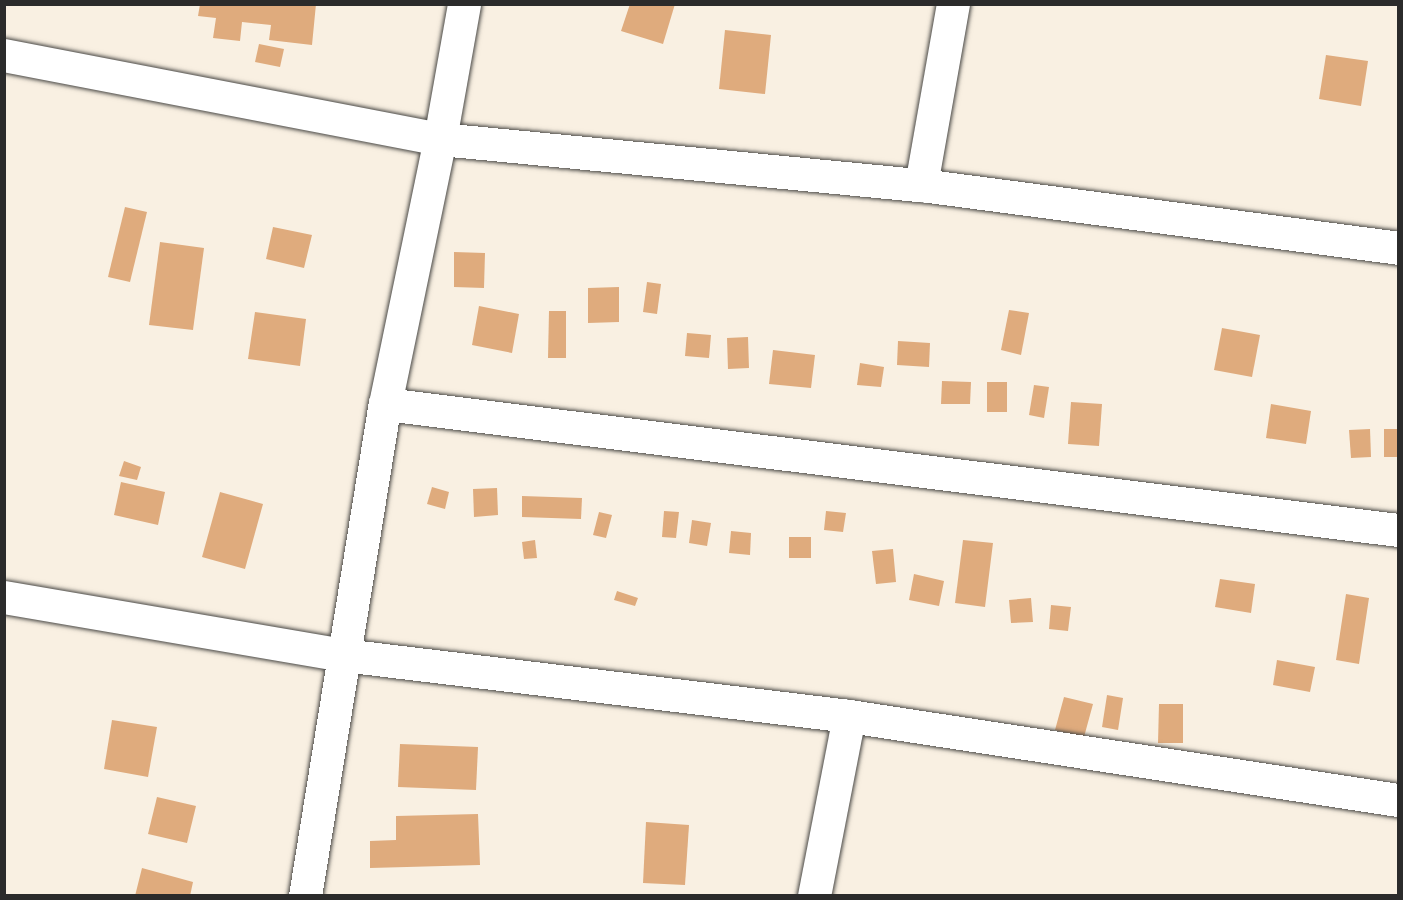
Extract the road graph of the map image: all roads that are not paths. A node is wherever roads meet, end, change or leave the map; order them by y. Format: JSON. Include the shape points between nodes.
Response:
{"nodes":[{"id":1,"x":464,"y":4,"type":"edge"},
{"id":2,"x":953,"y":4,"type":"edge"},
{"id":3,"x":4,"y":55,"type":"edge"},
{"id":4,"x":440,"y":139,"type":"junction"},
{"id":5,"x":921,"y":185,"type":"junction"},
{"id":6,"x":1398,"y":248,"type":"edge"},
{"id":7,"x":385,"y":404,"type":"junction"},
{"id":8,"x":1398,"y":530,"type":"edge"},
{"id":9,"x":4,"y":597,"type":"edge"},
{"id":10,"x":343,"y":655,"type":"junction"},
{"id":11,"x":849,"y":716,"type":"junction"},
{"id":12,"x":1398,"y":800,"type":"edge"},
{"id":13,"x":305,"y":896,"type":"edge"},
{"id":14,"x":814,"y":896,"type":"edge"}],
"edges":[{"from":1,"to":4,"type":"street"},
{"from":2,"to":5,"type":"street"},
{"from":3,"to":4,"type":"street"},
{"from":4,"to":5,"type":"street"},
{"from":4,"to":7,"type":"street"},
{"from":5,"to":6,"type":"street"},
{"from":7,"to":8,"type":"street"},
{"from":7,"to":10,"type":"street"},
{"from":9,"to":10,"type":"street"},
{"from":10,"to":11,"type":"street"},
{"from":10,"to":13,"type":"street"},
{"from":11,"to":12,"type":"street"},
{"from":11,"to":14,"type":"street"}]}
